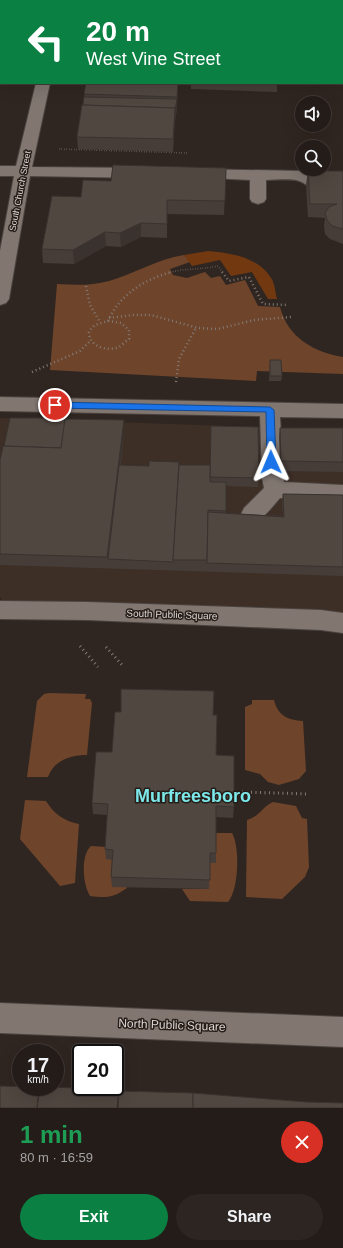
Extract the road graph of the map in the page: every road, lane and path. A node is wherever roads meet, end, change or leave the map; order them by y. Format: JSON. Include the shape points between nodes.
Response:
{"nodes":[{"id":1,"x":43,"y":84,"type":"edge"},
{"id":2,"x":59,"y":149,"type":"dead end"},
{"id":3,"x":188,"y":153,"type":"dead end"},
{"id":4,"x":0,"y":171,"type":"edge"},
{"id":5,"x":23,"y":171,"type":"junction"},
{"id":6,"x":157,"y":173,"type":"edge"},
{"id":7,"x":180,"y":174,"type":"edge"},
{"id":8,"x":258,"y":175,"type":"junction"},
{"id":9,"x":322,"y":181,"type":"edge"},
{"id":10,"x":258,"y":200,"type":"dead end"},
{"id":11,"x":86,"y":286,"type":"dead end"},
{"id":12,"x":0,"y":299,"type":"edge"},
{"id":13,"x":288,"y":305,"type":"dead end"},
{"id":14,"x":291,"y":317,"type":"dead end"},
{"id":15,"x":108,"y":320,"type":"junction"},
{"id":16,"x":100,"y":322,"type":"junction"},
{"id":17,"x":196,"y":328,"type":"junction"},
{"id":18,"x":90,"y":342,"type":"junction"},
{"id":19,"x":32,"y":372,"type":"dead end"},
{"id":20,"x":176,"y":382,"type":"dead end"},
{"id":21,"x":0,"y":404,"type":"edge"},
{"id":22,"x":270,"y":410,"type":"junction"},
{"id":23,"x":343,"y":411,"type":"edge"},
{"id":24,"x":275,"y":490,"type":"junction"},
{"id":25,"x":343,"y":493,"type":"edge"},
{"id":26,"x":252,"y":514,"type":"edge"},
{"id":27,"x":0,"y":610,"type":"edge"},
{"id":28,"x":343,"y":623,"type":"edge"},
{"id":29,"x":80,"y":646,"type":"dead end"},
{"id":30,"x":106,"y":647,"type":"dead end"},
{"id":31,"x":123,"y":666,"type":"dead end"},
{"id":32,"x":98,"y":667,"type":"dead end"},
{"id":33,"x":242,"y":792,"type":"dead end"},
{"id":34,"x":309,"y":794,"type":"dead end"},
{"id":35,"x":0,"y":1018,"type":"edge"},
{"id":36,"x":343,"y":1032,"type":"edge"}],
"edges":[{"from":1,"to":5,"type":"street","name":"South Church Street"},
{"from":2,"to":3,"type":"path"},
{"from":4,"to":5,"type":"street"},
{"from":5,"to":6,"type":"street"},
{"from":5,"to":12,"type":"street","name":"South Church Street"},
{"from":7,"to":8,"type":"street"},
{"from":8,"to":9,"type":"street","via":[[303,176]]},
{"from":8,"to":10,"type":"street"},
{"from":11,"to":16,"type":"path","via":[[91,310]]},
{"from":13,"to":15,"type":"path","via":[[263,304],[249,278],[229,281],[218,266],[185,269],[153,279],[133,290],[117,304]]},
{"from":14,"to":17,"type":"path","via":[[248,321],[223,329]]},
{"from":15,"to":16,"type":"path"},
{"from":15,"to":17,"type":"path","via":[[122,315],[150,315]]},
{"from":15,"to":18,"type":"path","via":[[121,323],[129,330],[129,339],[125,343],[106,349]]},
{"from":16,"to":18,"type":"path","via":[[88,332]]},
{"from":17,"to":20,"type":"path","via":[[179,359]]},
{"from":18,"to":19,"type":"path","via":[[80,351]]},
{"from":21,"to":22,"type":"street"},
{"from":22,"to":23,"type":"street"},
{"from":22,"to":24,"type":"street","via":[[272,478]]},
{"from":24,"to":25,"type":"street"},
{"from":24,"to":26,"type":"street"},
{"from":27,"to":28,"type":"street","name":"South Public Square","via":[[88,611]]},
{"from":29,"to":32,"type":"path"},
{"from":30,"to":31,"type":"path"},
{"from":33,"to":34,"type":"path"},
{"from":35,"to":36,"type":"street","name":"North Public Square"}]}
